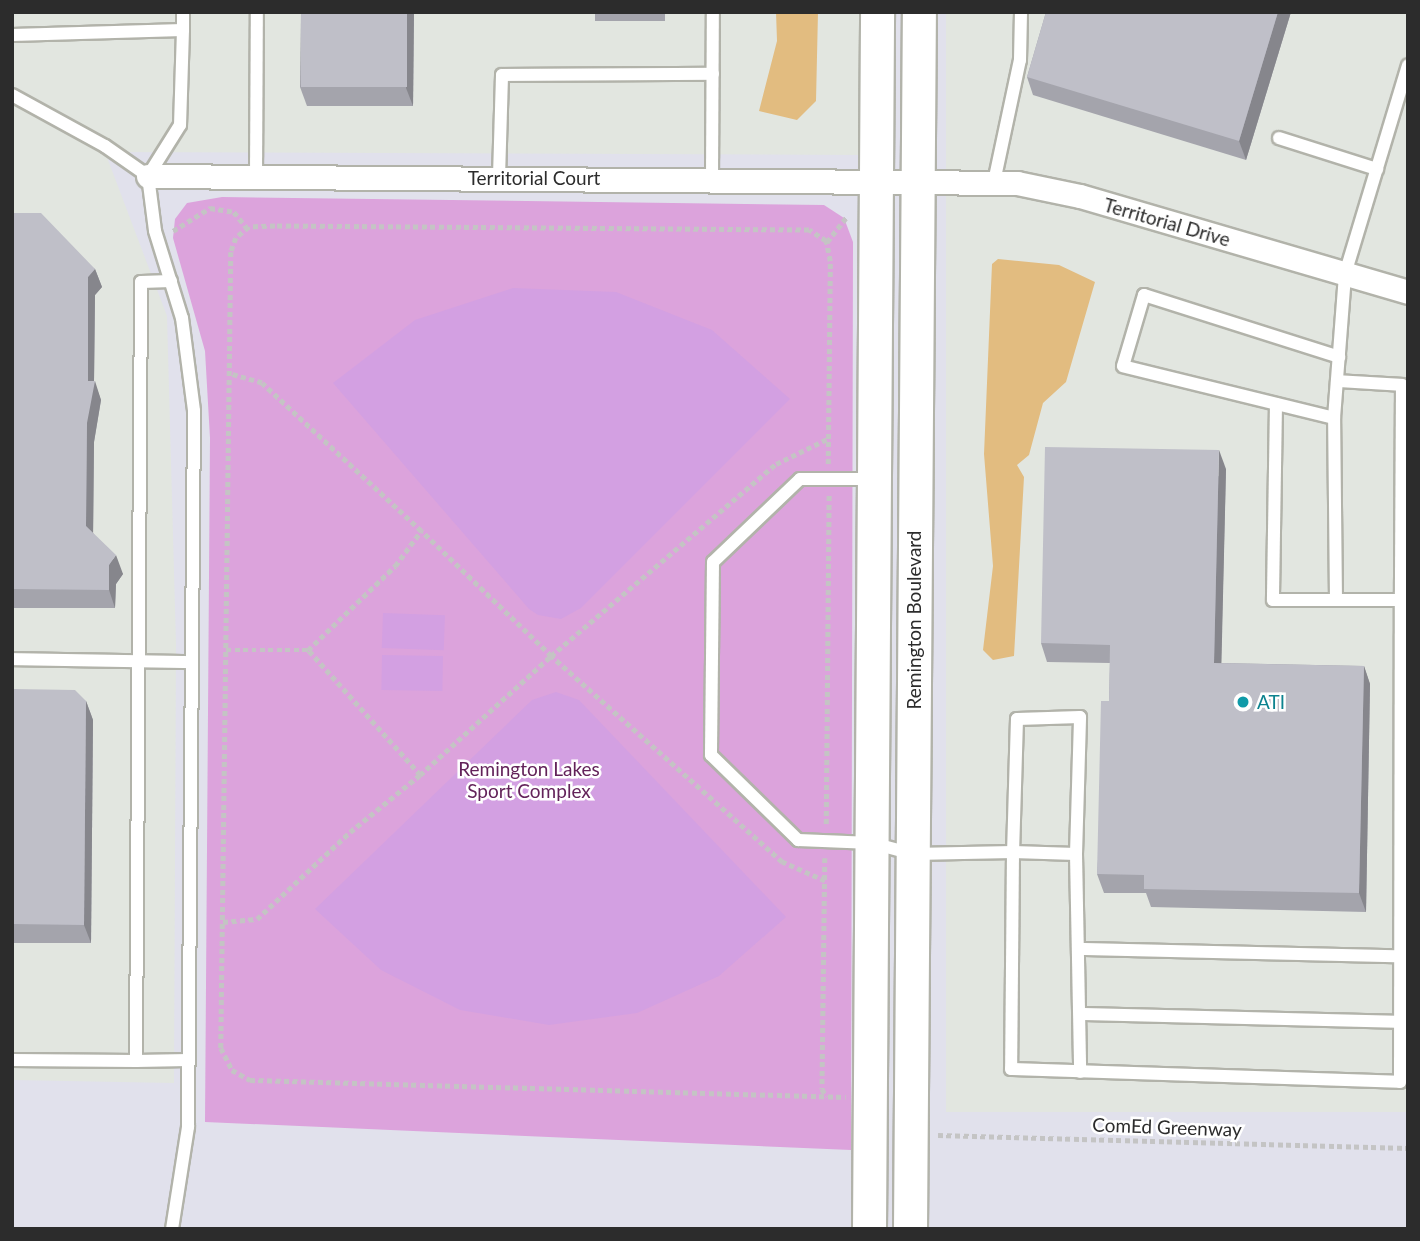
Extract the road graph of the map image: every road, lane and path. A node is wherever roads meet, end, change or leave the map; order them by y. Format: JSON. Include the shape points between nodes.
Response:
{"nodes":[{"id":1,"x":183,"y":12,"type":"edge"},
{"id":2,"x":257,"y":12,"type":"edge"},
{"id":3,"x":713,"y":12,"type":"edge"},
{"id":4,"x":877,"y":12,"type":"edge"},
{"id":5,"x":919,"y":12,"type":"edge"},
{"id":6,"x":1021,"y":12,"type":"edge"},
{"id":7,"x":183,"y":30,"type":"junction"},
{"id":8,"x":12,"y":35,"type":"edge"},
{"id":9,"x":1408,"y":65,"type":"edge"},
{"id":10,"x":713,"y":74,"type":"junction"},
{"id":11,"x":12,"y":95,"type":"edge"},
{"id":12,"x":1279,"y":138,"type":"dead end"},
{"id":13,"x":1377,"y":169,"type":"junction"},
{"id":14,"x":148,"y":176,"type":"junction"},
{"id":15,"x":256,"y":176,"type":"junction"},
{"id":16,"x":499,"y":177,"type":"junction"},
{"id":17,"x":712,"y":178,"type":"junction"},
{"id":18,"x":877,"y":179,"type":"junction"},
{"id":19,"x":920,"y":181,"type":"junction"},
{"id":20,"x":994,"y":182,"type":"junction"},
{"id":21,"x":849,"y":213,"type":"dead end"},
{"id":22,"x":247,"y":228,"type":"junction"},
{"id":23,"x":173,"y":231,"type":"dead end"},
{"id":24,"x":826,"y":243,"type":"junction"},
{"id":25,"x":1346,"y":274,"type":"junction"},
{"id":26,"x":171,"y":282,"type":"junction"},
{"id":27,"x":1408,"y":292,"type":"edge"},
{"id":28,"x":1339,"y":357,"type":"junction"},
{"id":29,"x":230,"y":374,"type":"junction"},
{"id":30,"x":1337,"y":381,"type":"junction"},
{"id":31,"x":1276,"y":404,"type":"junction"},
{"id":32,"x":1334,"y":418,"type":"junction"},
{"id":33,"x":827,"y":439,"type":"junction"},
{"id":34,"x":829,"y":479,"type":"junction"},
{"id":35,"x":874,"y":479,"type":"junction"},
{"id":36,"x":421,"y":531,"type":"junction"},
{"id":37,"x":1336,"y":600,"type":"junction"},
{"id":38,"x":1401,"y":600,"type":"junction"},
{"id":39,"x":226,"y":650,"type":"junction"},
{"id":40,"x":307,"y":650,"type":"junction"},
{"id":41,"x":551,"y":656,"type":"junction"},
{"id":42,"x":12,"y":659,"type":"edge"},
{"id":43,"x":136,"y":662,"type":"junction"},
{"id":44,"x":192,"y":663,"type":"junction"},
{"id":45,"x":420,"y":775,"type":"junction"},
{"id":46,"x":826,"y":842,"type":"junction"},
{"id":47,"x":872,"y":843,"type":"junction"},
{"id":48,"x":1013,"y":852,"type":"junction"},
{"id":49,"x":913,"y":853,"type":"junction"},
{"id":50,"x":1076,"y":855,"type":"junction"},
{"id":51,"x":825,"y":881,"type":"junction"},
{"id":52,"x":223,"y":922,"type":"junction"},
{"id":53,"x":1080,"y":949,"type":"junction"},
{"id":54,"x":1400,"y":956,"type":"junction"},
{"id":55,"x":1080,"y":1014,"type":"junction"},
{"id":56,"x":1400,"y":1022,"type":"junction"},
{"id":57,"x":12,"y":1060,"type":"edge"},
{"id":58,"x":188,"y":1060,"type":"junction"},
{"id":59,"x":136,"y":1061,"type":"junction"},
{"id":60,"x":1080,"y":1072,"type":"junction"},
{"id":61,"x":827,"y":1097,"type":"junction"},
{"id":62,"x":854,"y":1098,"type":"dead end"},
{"id":63,"x":925,"y":1133,"type":"dead end"},
{"id":64,"x":1408,"y":1148,"type":"edge"},
{"id":65,"x":172,"y":1229,"type":"edge"},
{"id":66,"x":869,"y":1229,"type":"edge"},
{"id":67,"x":910,"y":1229,"type":"edge"}],
"edges":[{"from":1,"to":7,"type":"lane"},
{"from":2,"to":15,"type":"lane"},
{"from":3,"to":10,"type":"lane"},
{"from":4,"to":18,"type":"street","name":"Remington Boulevard"},
{"from":5,"to":19,"type":"street","name":"Remington Boulevard"},
{"from":6,"to":20,"type":"lane","via":[[1020,60]]},
{"from":7,"to":8,"type":"lane"},
{"from":7,"to":14,"type":"lane","via":[[180,125]]},
{"from":9,"to":13,"type":"lane"},
{"from":10,"to":16,"type":"lane","via":[[502,75]]},
{"from":10,"to":17,"type":"lane"},
{"from":11,"to":14,"type":"lane","via":[[105,146]]},
{"from":12,"to":13,"type":"lane"},
{"from":13,"to":25,"type":"lane"},
{"from":14,"to":15,"type":"street","name":"Territorial Court"},
{"from":14,"to":26,"type":"lane","via":[[155,231]]},
{"from":15,"to":16,"type":"street","name":"Territorial Court"},
{"from":16,"to":17,"type":"street","name":"Territorial Court"},
{"from":17,"to":18,"type":"street","name":"Territorial Court"},
{"from":18,"to":19,"type":"street","name":"Territorial Court"},
{"from":18,"to":35,"type":"street","name":"Remington Boulevard"},
{"from":19,"to":20,"type":"street","name":"Territorial Drive"},
{"from":19,"to":49,"type":"street","name":"Remington Boulevard"},
{"from":20,"to":25,"type":"street","name":"Territorial Drive","via":[[1080,196]]},
{"from":21,"to":24,"type":"path"},
{"from":22,"to":23,"type":"path","via":[[234,212],[210,208]]},
{"from":22,"to":24,"type":"path","via":[[809,230]]},
{"from":22,"to":29,"type":"path","via":[[236,238],[231,252]]},
{"from":24,"to":33,"type":"path","via":[[830,261]]},
{"from":25,"to":27,"type":"street","name":"Territorial Drive"},
{"from":25,"to":28,"type":"lane"},
{"from":26,"to":43,"type":"lane","via":[[141,282]]},
{"from":26,"to":44,"type":"lane","via":[[182,318],[194,411]]},
{"from":28,"to":30,"type":"lane"},
{"from":28,"to":31,"type":"lane","via":[[1144,295],[1123,366]]},
{"from":29,"to":36,"type":"path","via":[[262,383]]},
{"from":29,"to":39,"type":"path"},
{"from":30,"to":32,"type":"lane"},
{"from":30,"to":38,"type":"lane","via":[[1402,385]]},
{"from":31,"to":32,"type":"lane"},
{"from":31,"to":37,"type":"lane","via":[[1273,600]]},
{"from":32,"to":37,"type":"lane"},
{"from":33,"to":34,"type":"path"},
{"from":33,"to":41,"type":"path","via":[[776,464]]},
{"from":34,"to":35,"type":"lane"},
{"from":34,"to":46,"type":"path"},
{"from":34,"to":46,"type":"lane","via":[[800,479],[713,562],[711,727],[711,755],[798,841]]},
{"from":35,"to":47,"type":"street","name":"Remington Boulevard"},
{"from":36,"to":40,"type":"path","via":[[395,566]]},
{"from":36,"to":41,"type":"path"},
{"from":37,"to":38,"type":"lane"},
{"from":38,"to":54,"type":"lane"},
{"from":39,"to":40,"type":"path"},
{"from":39,"to":52,"type":"path"},
{"from":40,"to":45,"type":"path"},
{"from":41,"to":45,"type":"path"},
{"from":41,"to":51,"type":"path","via":[[782,862]]},
{"from":42,"to":43,"type":"lane"},
{"from":43,"to":44,"type":"lane"},
{"from":43,"to":59,"type":"lane"},
{"from":44,"to":58,"type":"lane"},
{"from":45,"to":52,"type":"path","via":[[257,919]]},
{"from":46,"to":47,"type":"lane"},
{"from":46,"to":51,"type":"path"},
{"from":47,"to":49,"type":"lane"},
{"from":47,"to":66,"type":"street","name":"Remington Boulevard"},
{"from":48,"to":49,"type":"lane"},
{"from":48,"to":50,"type":"lane"},
{"from":48,"to":50,"type":"lane","via":[[1017,719],[1080,717]]},
{"from":48,"to":60,"type":"lane","via":[[1012,1069]]},
{"from":49,"to":67,"type":"street","name":"Remington Boulevard"},
{"from":50,"to":53,"type":"lane"},
{"from":51,"to":61,"type":"path","via":[[822,1089]]},
{"from":52,"to":61,"type":"path","via":[[221,1048],[232,1070],[250,1080]]},
{"from":53,"to":54,"type":"lane"},
{"from":53,"to":55,"type":"lane"},
{"from":54,"to":56,"type":"lane"},
{"from":55,"to":56,"type":"lane"},
{"from":55,"to":60,"type":"lane"},
{"from":56,"to":60,"type":"lane","via":[[1400,1082]]},
{"from":57,"to":59,"type":"lane"},
{"from":58,"to":59,"type":"lane"},
{"from":58,"to":65,"type":"lane","via":[[188,1127]]},
{"from":61,"to":62,"type":"path"},
{"from":63,"to":64,"type":"path","name":"ComEd Greenway"}]}
